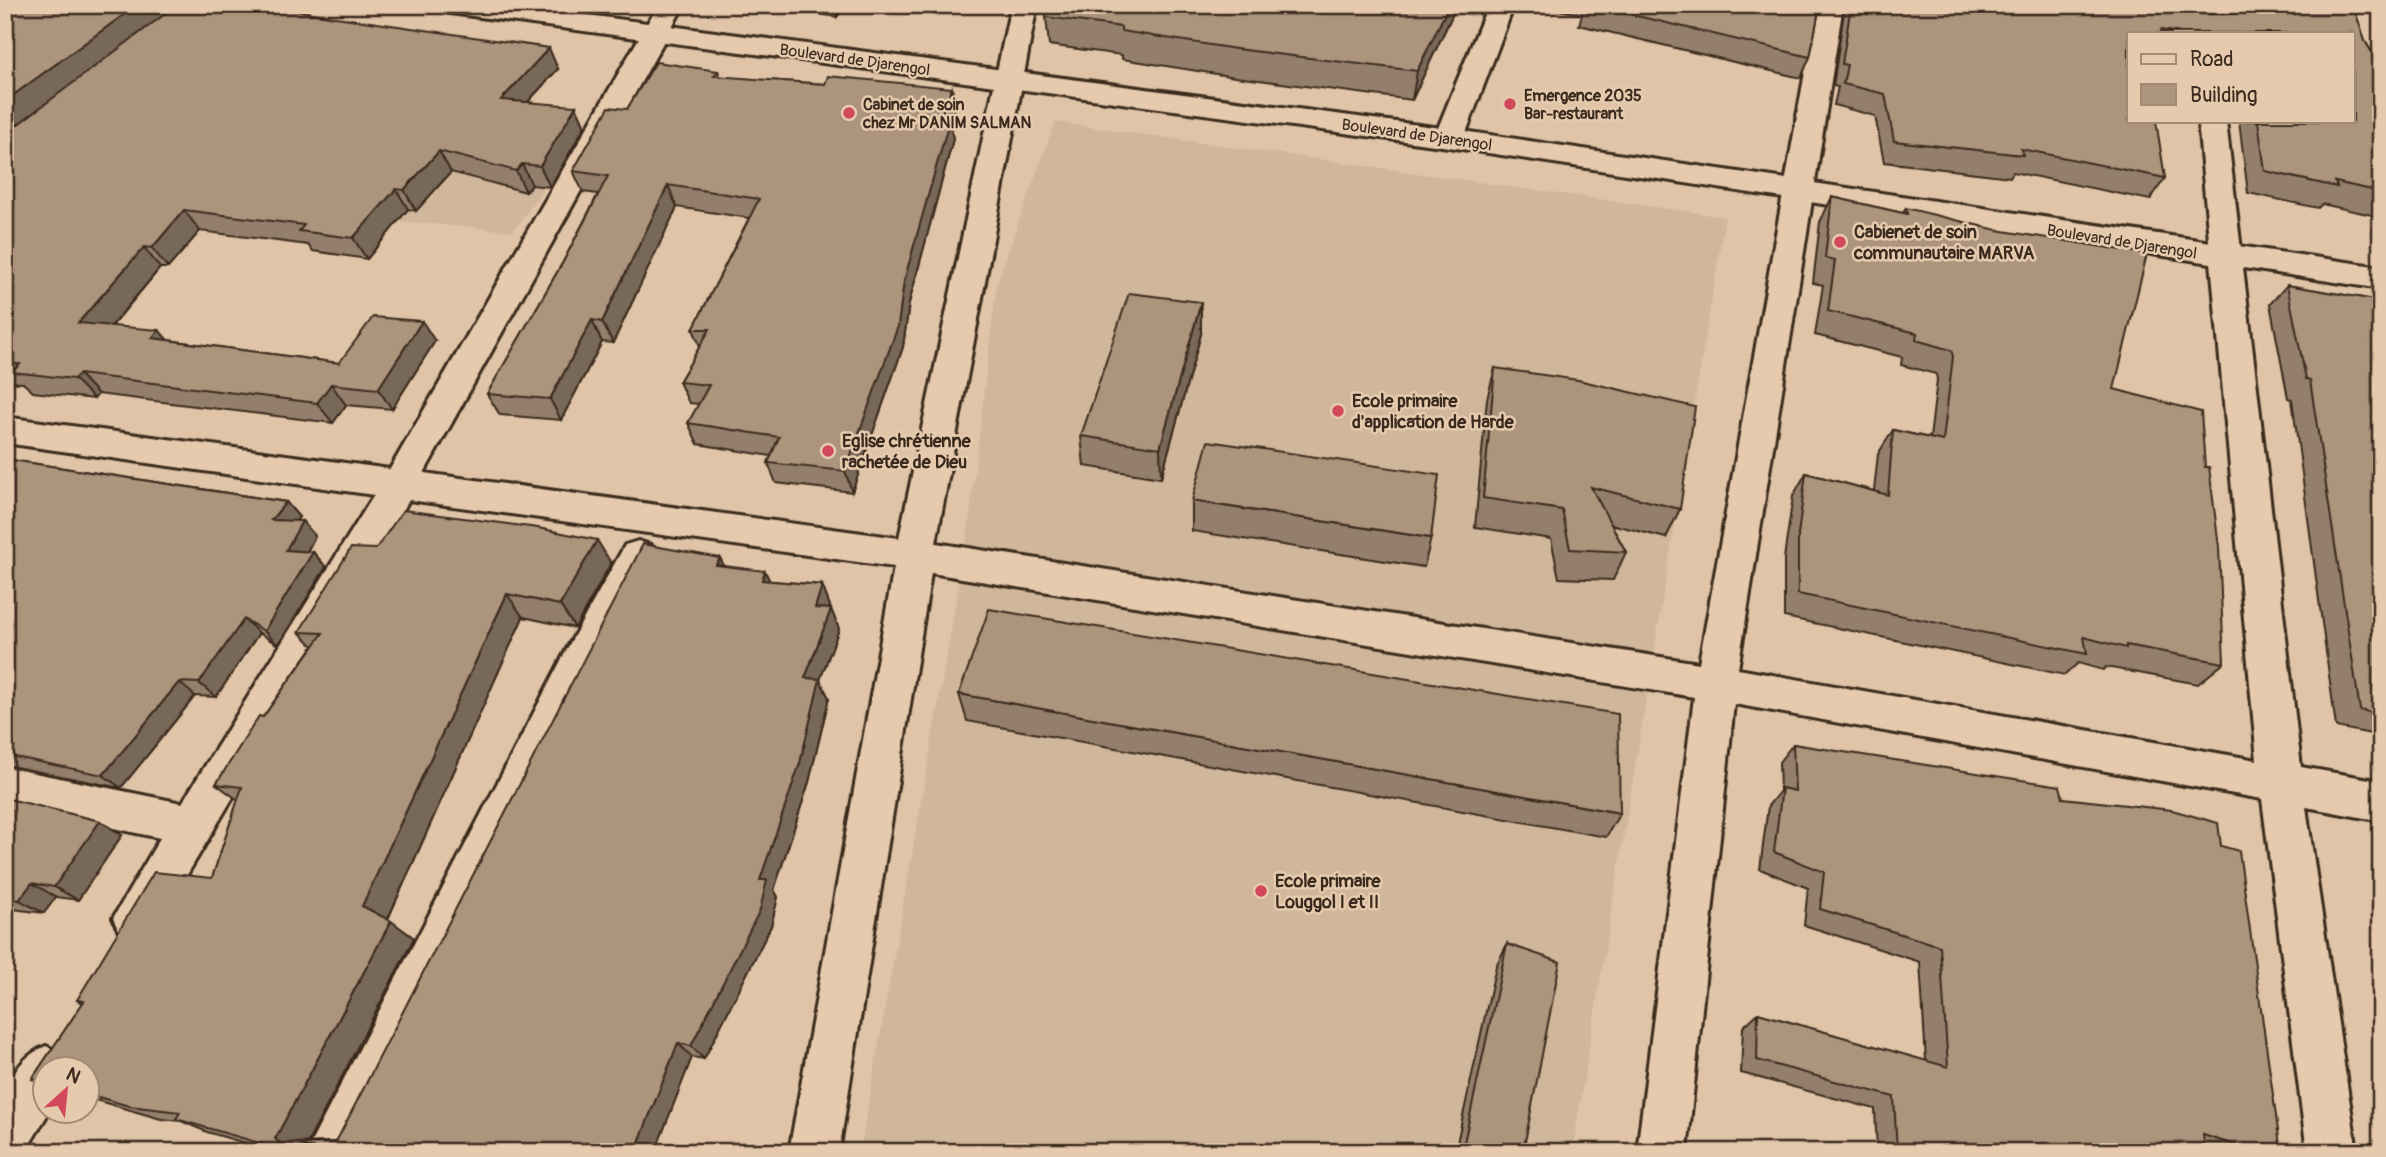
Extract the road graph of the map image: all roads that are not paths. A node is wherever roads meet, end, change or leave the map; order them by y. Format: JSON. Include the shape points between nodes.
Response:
{"nodes":[{"id":1,"x":450,"y":5,"type":"edge"},
{"id":2,"x":1024,"y":5,"type":"edge"},
{"id":3,"x":1501,"y":5,"type":"edge"},
{"id":4,"x":1830,"y":5,"type":"edge"},
{"id":5,"x":663,"y":18,"type":"edge"},
{"id":6,"x":1009,"y":80,"type":"junction"},
{"id":7,"x":2212,"y":122,"type":"edge"},
{"id":8,"x":1449,"y":138,"type":"junction"},
{"id":9,"x":1797,"y":192,"type":"junction"},
{"id":10,"x":2227,"y":257,"type":"junction"},
{"id":11,"x":2381,"y":278,"type":"edge"},
{"id":12,"x":5,"y":430,"type":"edge"},
{"id":13,"x":399,"y":485,"type":"junction"},
{"id":14,"x":657,"y":520,"type":"junction"},
{"id":15,"x":915,"y":555,"type":"junction"},
{"id":16,"x":1716,"y":683,"type":"junction"},
{"id":17,"x":2281,"y":783,"type":"junction"},
{"id":18,"x":5,"y":786,"type":"edge"},
{"id":19,"x":2381,"y":801,"type":"edge"},
{"id":20,"x":192,"y":825,"type":"junction"},
{"id":21,"x":116,"y":953,"type":"edge"},
{"id":22,"x":32,"y":1093,"type":"edge"},
{"id":23,"x":5,"y":1138,"type":"edge"},
{"id":24,"x":331,"y":1152,"type":"edge"},
{"id":25,"x":814,"y":1152,"type":"edge"},
{"id":26,"x":1662,"y":1152,"type":"edge"},
{"id":27,"x":2332,"y":1152,"type":"edge"}],
"edges":[{"from":1,"to":5,"type":"street","name":"Boulevard de Djarengol"},
{"from":2,"to":6,"type":"street"},
{"from":3,"to":8,"type":"street"},
{"from":4,"to":9,"type":"street"},
{"from":5,"to":6,"type":"street","name":"Boulevard de Djarengol"},
{"from":5,"to":13,"type":"street"},
{"from":6,"to":8,"type":"street","name":"Boulevard de Djarengol"},
{"from":6,"to":15,"type":"street"},
{"from":7,"to":10,"type":"street"},
{"from":8,"to":9,"type":"street","name":"Boulevard de Djarengol"},
{"from":9,"to":10,"type":"street","name":"Boulevard de Djarengol"},
{"from":9,"to":16,"type":"street"},
{"from":10,"to":11,"type":"street","name":"Boulevard de Djarengol"},
{"from":10,"to":17,"type":"street"},
{"from":12,"to":13,"type":"street"},
{"from":13,"to":14,"type":"street"},
{"from":13,"to":20,"type":"street"},
{"from":14,"to":15,"type":"street"},
{"from":14,"to":24,"type":"street"},
{"from":15,"to":16,"type":"street"},
{"from":15,"to":25,"type":"street"},
{"from":16,"to":17,"type":"street"},
{"from":16,"to":26,"type":"street"},
{"from":17,"to":19,"type":"street"},
{"from":17,"to":27,"type":"street"},
{"from":18,"to":20,"type":"street"},
{"from":20,"to":21,"type":"street"},
{"from":22,"to":23,"type":"street"}]}
